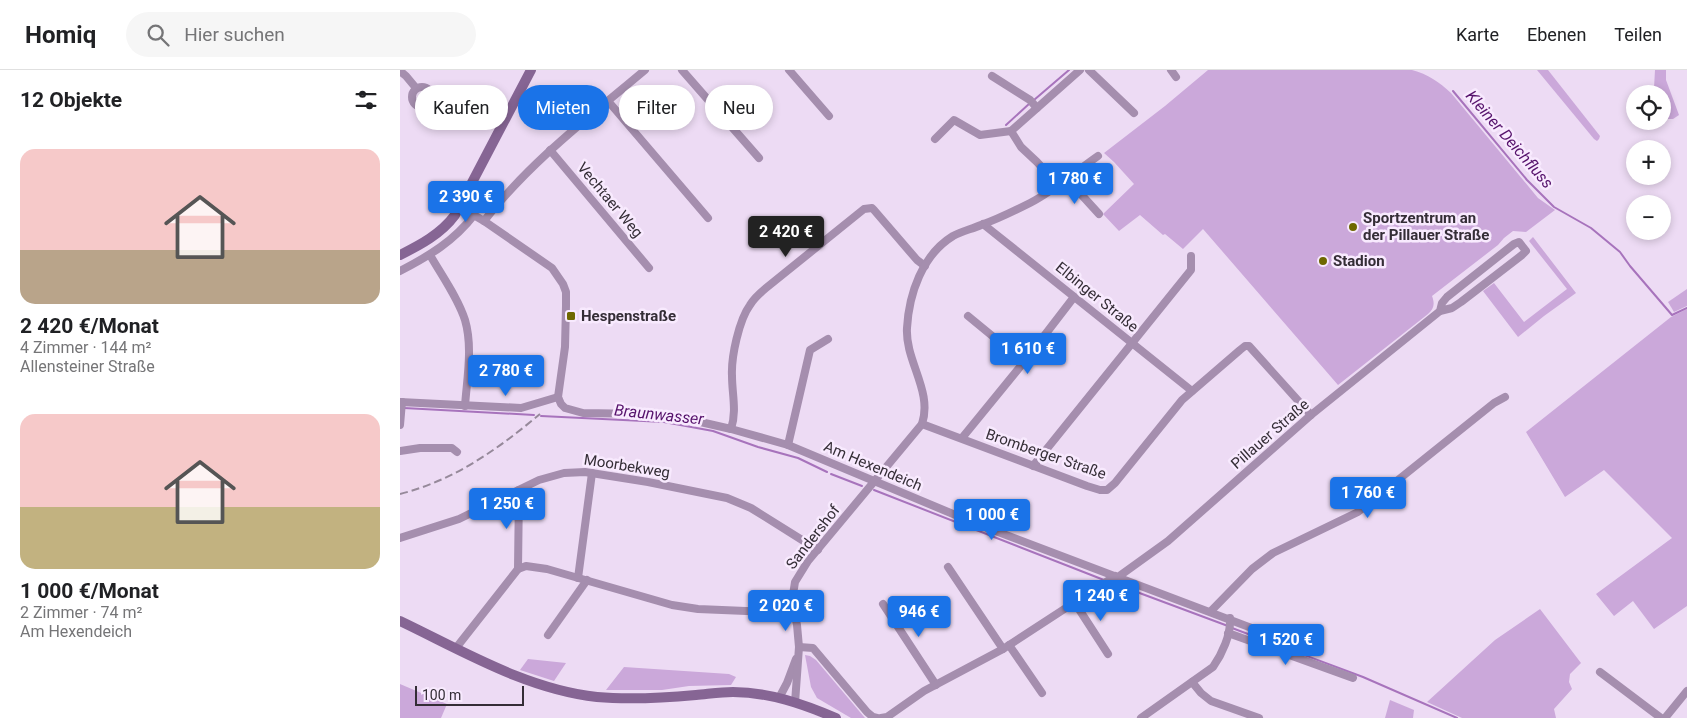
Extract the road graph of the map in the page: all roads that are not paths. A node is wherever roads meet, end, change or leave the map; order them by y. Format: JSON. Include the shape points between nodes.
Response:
{"nodes":[{"id":1,"x":531,"y":70,"type":"edge"},
{"id":2,"x":645,"y":70,"type":"edge"},
{"id":3,"x":682,"y":70,"type":"edge"},
{"id":4,"x":789,"y":70,"type":"edge"},
{"id":5,"x":1080,"y":70,"type":"edge"},
{"id":6,"x":1089,"y":70,"type":"edge"},
{"id":7,"x":1171,"y":70,"type":"edge"},
{"id":8,"x":400,"y":71,"type":"edge"},
{"id":9,"x":992,"y":76,"type":"dead end"},
{"id":10,"x":1176,"y":77,"type":"dead end"},
{"id":11,"x":415,"y":87,"type":"edge"},
{"id":12,"x":609,"y":99,"type":"edge"},
{"id":13,"x":609,"y":101,"type":"edge"},
{"id":14,"x":1033,"y":104,"type":"junction"},
{"id":15,"x":1134,"y":114,"type":"dead end"},
{"id":16,"x":829,"y":116,"type":"dead end"},
{"id":17,"x":573,"y":130,"type":"edge"},
{"id":18,"x":1011,"y":131,"type":"junction"},
{"id":19,"x":935,"y":139,"type":"dead end"},
{"id":20,"x":550,"y":150,"type":"junction"},
{"id":21,"x":1098,"y":156,"type":"dead end"},
{"id":22,"x":759,"y":158,"type":"dead end"},
{"id":23,"x":1068,"y":180,"type":"junction"},
{"id":24,"x":1058,"y":186,"type":"junction"},
{"id":25,"x":460,"y":207,"type":"junction"},
{"id":26,"x":1100,"y":214,"type":"dead end"},
{"id":27,"x":474,"y":215,"type":"junction"},
{"id":28,"x":708,"y":218,"type":"dead end"},
{"id":29,"x":484,"y":221,"type":"junction"},
{"id":30,"x":983,"y":224,"type":"junction"},
{"id":31,"x":400,"y":256,"type":"edge"},
{"id":32,"x":430,"y":256,"type":"junction"},
{"id":33,"x":1191,"y":256,"type":"dead end"},
{"id":34,"x":925,"y":266,"type":"junction"},
{"id":35,"x":649,"y":268,"type":"dead end"},
{"id":36,"x":400,"y":271,"type":"edge"},
{"id":37,"x":1074,"y":297,"type":"junction"},
{"id":38,"x":1440,"y":311,"type":"junction"},
{"id":39,"x":968,"y":316,"type":"dead end"},
{"id":40,"x":828,"y":339,"type":"dead end"},
{"id":41,"x":1132,"y":343,"type":"junction"},
{"id":42,"x":1024,"y":362,"type":"junction"},
{"id":43,"x":1192,"y":391,"type":"junction"},
{"id":44,"x":1505,"y":397,"type":"dead end"},
{"id":45,"x":558,"y":398,"type":"junction"},
{"id":46,"x":401,"y":402,"type":"edge"},
{"id":47,"x":465,"y":406,"type":"junction"},
{"id":48,"x":1311,"y":415,"type":"junction"},
{"id":49,"x":922,"y":424,"type":"junction"},
{"id":50,"x":400,"y":426,"type":"edge"},
{"id":51,"x":731,"y":429,"type":"junction"},
{"id":52,"x":962,"y":438,"type":"junction"},
{"id":53,"x":788,"y":445,"type":"junction"},
{"id":54,"x":400,"y":450,"type":"edge"},
{"id":55,"x":457,"y":452,"type":"dead end"},
{"id":56,"x":1033,"y":466,"type":"junction"},
{"id":57,"x":592,"y":473,"type":"junction"},
{"id":58,"x":875,"y":481,"type":"junction"},
{"id":59,"x":519,"y":490,"type":"junction"},
{"id":60,"x":400,"y":538,"type":"edge"},
{"id":61,"x":818,"y":550,"type":"junction"},
{"id":62,"x":948,"y":567,"type":"dead end"},
{"id":63,"x":518,"y":569,"type":"junction"},
{"id":64,"x":1115,"y":577,"type":"junction"},
{"id":65,"x":583,"y":579,"type":"junction"},
{"id":66,"x":1075,"y":603,"type":"junction"},
{"id":67,"x":884,"y":604,"type":"dead end"},
{"id":68,"x":1211,"y":611,"type":"junction"},
{"id":69,"x":794,"y":614,"type":"junction"},
{"id":70,"x":400,"y":621,"type":"edge"},
{"id":71,"x":1230,"y":621,"type":"junction"},
{"id":72,"x":1228,"y":633,"type":"junction"},
{"id":73,"x":548,"y":635,"type":"dead end"},
{"id":74,"x":1283,"y":640,"type":"dead end"},
{"id":75,"x":799,"y":647,"type":"junction"},
{"id":76,"x":1006,"y":647,"type":"junction"},
{"id":77,"x":456,"y":648,"type":"junction"},
{"id":78,"x":1108,"y":654,"type":"dead end"},
{"id":79,"x":1600,"y":672,"type":"dead end"},
{"id":80,"x":1353,"y":678,"type":"dead end"},
{"id":81,"x":1192,"y":682,"type":"junction"},
{"id":82,"x":936,"y":685,"type":"junction"},
{"id":83,"x":1687,"y":691,"type":"edge"},
{"id":84,"x":1042,"y":693,"type":"dead end"},
{"id":85,"x":779,"y":698,"type":"junction"},
{"id":86,"x":795,"y":703,"type":"junction"},
{"id":87,"x":1239,"y":715,"type":"edge"},
{"id":88,"x":836,"y":718,"type":"edge"},
{"id":89,"x":877,"y":718,"type":"edge"},
{"id":90,"x":881,"y":718,"type":"edge"},
{"id":91,"x":1141,"y":718,"type":"edge"},
{"id":92,"x":1258,"y":718,"type":"edge"},
{"id":93,"x":1663,"y":718,"type":"edge"}],
"edges":[{"from":1,"to":25,"type":"main road"},
{"from":2,"to":12,"type":"street"},
{"from":3,"to":22,"type":"street"},
{"from":4,"to":16,"type":"street"},
{"from":5,"to":14,"type":"street"},
{"from":6,"to":15,"type":"street"},
{"from":7,"to":10,"type":"street"},
{"from":8,"to":11,"type":"street"},
{"from":9,"to":14,"type":"street"},
{"from":13,"to":28,"type":"street"},
{"from":14,"to":18,"type":"street"},
{"from":17,"to":20,"type":"street"},
{"from":18,"to":19,"type":"street","via":[[980,135],[954,120]]},
{"from":18,"to":24,"type":"street","via":[[1021,147]]},
{"from":20,"to":29,"type":"street"},
{"from":20,"to":35,"type":"street","name":"Vechtaer Weg"},
{"from":21,"to":23,"type":"street"},
{"from":23,"to":24,"type":"street"},
{"from":23,"to":26,"type":"street"},
{"from":24,"to":30,"type":"street","via":[[1030,203]]},
{"from":25,"to":27,"type":"street"},
{"from":25,"to":31,"type":"main road","via":[[439,232]]},
{"from":27,"to":29,"type":"street"},
{"from":27,"to":32,"type":"street","via":[[452,239]]},
{"from":29,"to":45,"type":"street","via":[[552,268],[563,284],[566,292],[565,348]]},
{"from":30,"to":34,"type":"street","via":[[953,236]]},
{"from":30,"to":37,"type":"street","name":"Elbinger Straße"},
{"from":32,"to":36,"type":"street"},
{"from":32,"to":47,"type":"street","via":[[462,312],[466,327]]},
{"from":33,"to":41,"type":"street","via":[[1191,270]]},
{"from":34,"to":49,"type":"street","via":[[914,290],[907,329],[910,354],[923,394]]},
{"from":34,"to":51,"type":"street","via":[[872,208],[864,209],[762,291],[747,309],[736,346]]},
{"from":37,"to":41,"type":"street","name":"Elbinger Straße"},
{"from":37,"to":42,"type":"street"},
{"from":38,"to":38,"type":"street","name":"Pillauer Straße","via":[[1452,308],[1517,259],[1526,251],[1523,246],[1519,242],[1514,244],[1447,297]]},
{"from":38,"to":48,"type":"street","name":"Pillauer Straße"},
{"from":39,"to":42,"type":"street"},
{"from":40,"to":53,"type":"street","via":[[810,350]]},
{"from":41,"to":43,"type":"street","name":"Elbinger Straße"},
{"from":41,"to":56,"type":"street"},
{"from":42,"to":52,"type":"street"},
{"from":43,"to":48,"type":"street","name":"Bromberger Straße","via":[[1249,346]]},
{"from":43,"to":56,"type":"street","name":"Bromberger Straße","via":[[1107,490]]},
{"from":44,"to":68,"type":"street","via":[[1358,512],[1273,553]]},
{"from":45,"to":47,"type":"street","via":[[520,408]]},
{"from":45,"to":51,"type":"street","name":"Am Hexendeich","via":[[565,408],[582,413],[655,415]]},
{"from":46,"to":47,"type":"street"},
{"from":46,"to":50,"type":"street"},
{"from":48,"to":64,"type":"street","name":"Pillauer Straße","via":[[1168,541]]},
{"from":49,"to":52,"type":"street","name":"Bromberger Straße"},
{"from":49,"to":58,"type":"street","name":"Sandershof"},
{"from":51,"to":53,"type":"street","name":"Am Hexendeich"},
{"from":52,"to":56,"type":"street","name":"Bromberger Straße"},
{"from":53,"to":58,"type":"street","name":"Am Hexendeich"},
{"from":54,"to":55,"type":"street","via":[[452,448]]},
{"from":57,"to":59,"type":"street","name":"Moorbekweg","via":[[558,474]]},
{"from":57,"to":61,"type":"street","name":"Moorbekweg","via":[[727,498],[751,508]]},
{"from":57,"to":65,"type":"street"},
{"from":58,"to":61,"type":"street","name":"Sandershof"},
{"from":58,"to":64,"type":"street","name":"Am Hexendeich"},
{"from":59,"to":60,"type":"street","name":"Moorbekweg","via":[[460,519]]},
{"from":59,"to":63,"type":"street"},
{"from":61,"to":69,"type":"street","name":"Sandershof","via":[[795,582]]},
{"from":62,"to":76,"type":"street"},
{"from":63,"to":65,"type":"street","via":[[535,567]]},
{"from":63,"to":77,"type":"street"},
{"from":64,"to":66,"type":"street","name":"Pillauer Straße"},
{"from":64,"to":68,"type":"street","name":"Am Hexendeich"},
{"from":65,"to":69,"type":"street","via":[[672,605]]},
{"from":65,"to":73,"type":"street"},
{"from":66,"to":76,"type":"street","name":"Pillauer Straße"},
{"from":66,"to":78,"type":"street"},
{"from":67,"to":82,"type":"street"},
{"from":68,"to":71,"type":"street","name":"Am Hexendeich"},
{"from":69,"to":75,"type":"street","name":"Sandershof"},
{"from":70,"to":77,"type":"main road"},
{"from":71,"to":72,"type":"street"},
{"from":71,"to":74,"type":"street","name":"Am Hexendeich"},
{"from":72,"to":80,"type":"street"},
{"from":72,"to":81,"type":"street","via":[[1213,667]]},
{"from":75,"to":85,"type":"street","name":"Sandershof"},
{"from":75,"to":86,"type":"street","name":"Sandershof"},
{"from":75,"to":89,"type":"street","via":[[813,648],[867,712]]},
{"from":76,"to":82,"type":"street","name":"Pillauer Straße"},
{"from":76,"to":84,"type":"street"},
{"from":77,"to":85,"type":"main road","via":[[527,680],[596,696],[638,699],[732,692]]},
{"from":79,"to":93,"type":"street"},
{"from":81,"to":87,"type":"street","via":[[1207,698]]},
{"from":81,"to":91,"type":"street"},
{"from":82,"to":90,"type":"street","name":"Pillauer Straße"},
{"from":83,"to":93,"type":"street"},
{"from":85,"to":86,"type":"main road"},
{"from":86,"to":88,"type":"main road"},
{"from":87,"to":92,"type":"street"}]}
